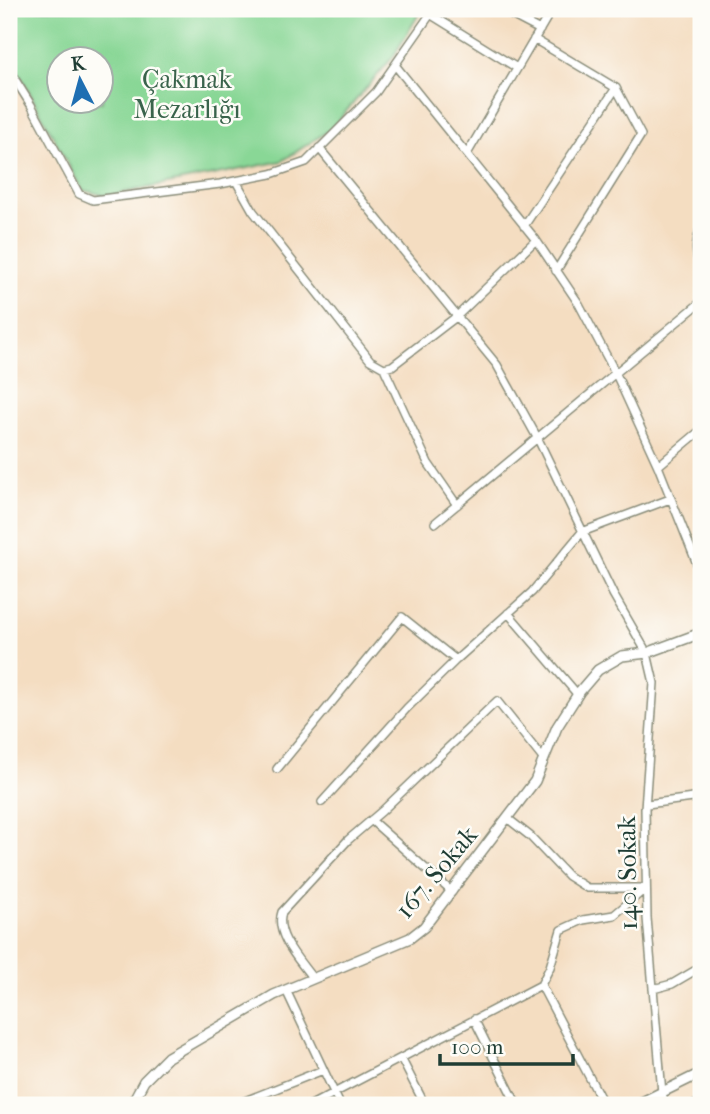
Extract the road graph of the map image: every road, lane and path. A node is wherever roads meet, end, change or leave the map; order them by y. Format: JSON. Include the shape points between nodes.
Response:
{"nodes":[{"id":1,"x":500,"y":9,"type":"edge"},
{"id":2,"x":552,"y":9,"type":"edge"},
{"id":3,"x":432,"y":11,"type":"edge"},
{"id":4,"x":540,"y":30,"type":"junction"},
{"id":5,"x":534,"y":39,"type":"junction"},
{"id":6,"x":395,"y":65,"type":"junction"},
{"id":7,"x":517,"y":68,"type":"junction"},
{"id":8,"x":9,"y":70,"type":"edge"},
{"id":9,"x":616,"y":88,"type":"junction"},
{"id":10,"x":319,"y":148,"type":"junction"},
{"id":11,"x":467,"y":154,"type":"junction"},
{"id":12,"x":236,"y":181,"type":"junction"},
{"id":13,"x":524,"y":226,"type":"junction"},
{"id":14,"x":701,"y":226,"type":"edge"},
{"id":15,"x":536,"y":240,"type":"junction"},
{"id":16,"x":701,"y":266,"type":"edge"},
{"id":17,"x":556,"y":271,"type":"junction"},
{"id":18,"x":701,"y":302,"type":"edge"},
{"id":19,"x":456,"y":317,"type":"junction"},
{"id":20,"x":384,"y":368,"type":"junction"},
{"id":21,"x":616,"y":374,"type":"junction"},
{"id":22,"x":701,"y":430,"type":"edge"},
{"id":23,"x":538,"y":439,"type":"junction"},
{"id":24,"x":658,"y":466,"type":"junction"},
{"id":25,"x":670,"y":499,"type":"junction"},
{"id":26,"x":457,"y":505,"type":"junction"},
{"id":27,"x":435,"y":523,"type":"dead end"},
{"id":28,"x":582,"y":533,"type":"junction"},
{"id":29,"x":701,"y":545,"type":"edge"},
{"id":30,"x":694,"y":551,"type":"junction"},
{"id":31,"x":701,"y":574,"type":"edge"},
{"id":32,"x":508,"y":613,"type":"junction"},
{"id":33,"x":701,"y":633,"type":"edge"},
{"id":34,"x":647,"y":653,"type":"junction"},
{"id":35,"x":456,"y":660,"type":"junction"},
{"id":36,"x":578,"y":695,"type":"junction"},
{"id":37,"x":544,"y":760,"type":"junction"},
{"id":38,"x":277,"y":769,"type":"dead end"},
{"id":39,"x":701,"y":797,"type":"edge"},
{"id":40,"x":322,"y":802,"type":"dead end"},
{"id":41,"x":647,"y":804,"type":"junction"},
{"id":42,"x":507,"y":818,"type":"junction"},
{"id":43,"x":372,"y":820,"type":"junction"},
{"id":44,"x":646,"y":888,"type":"junction"},
{"id":45,"x":452,"y":892,"type":"junction"},
{"id":46,"x":701,"y":967,"type":"edge"},
{"id":47,"x":313,"y":979,"type":"junction"},
{"id":48,"x":541,"y":985,"type":"junction"},
{"id":49,"x":653,"y":989,"type":"junction"},
{"id":50,"x":286,"y":990,"type":"junction"},
{"id":51,"x":474,"y":1020,"type":"junction"},
{"id":52,"x":401,"y":1058,"type":"junction"},
{"id":53,"x":323,"y":1070,"type":"junction"},
{"id":54,"x":701,"y":1073,"type":"edge"},
{"id":55,"x":662,"y":1093,"type":"junction"},
{"id":56,"x":334,"y":1094,"type":"junction"},
{"id":57,"x":701,"y":1101,"type":"edge"},
{"id":58,"x":131,"y":1105,"type":"edge"},
{"id":59,"x":236,"y":1105,"type":"edge"},
{"id":60,"x":311,"y":1105,"type":"edge"},
{"id":61,"x":340,"y":1105,"type":"edge"},
{"id":62,"x":425,"y":1105,"type":"edge"},
{"id":63,"x":517,"y":1105,"type":"edge"},
{"id":64,"x":604,"y":1105,"type":"edge"},
{"id":65,"x":636,"y":1105,"type":"edge"},
{"id":66,"x":665,"y":1105,"type":"edge"},
{"id":67,"x":694,"y":1105,"type":"edge"}],
"edges":[{"from":1,"to":4,"type":"street"},
{"from":2,"to":4,"type":"street"},
{"from":3,"to":6,"type":"street"},
{"from":3,"to":7,"type":"street"},
{"from":4,"to":5,"type":"street"},
{"from":5,"to":7,"type":"street"},
{"from":5,"to":9,"type":"street"},
{"from":6,"to":10,"type":"street","via":[[376,92]]},
{"from":6,"to":11,"type":"street"},
{"from":7,"to":11,"type":"street"},
{"from":8,"to":12,"type":"street","via":[[79,194],[93,200]]},
{"from":9,"to":13,"type":"street"},
{"from":9,"to":17,"type":"street","via":[[641,135]]},
{"from":10,"to":12,"type":"street","via":[[306,162]]},
{"from":10,"to":19,"type":"street","name":"140. Sokak"},
{"from":11,"to":13,"type":"street"},
{"from":12,"to":20,"type":"street","via":[[253,211],[370,360]]},
{"from":13,"to":15,"type":"street"},
{"from":14,"to":16,"type":"street","via":[[696,259]]},
{"from":15,"to":17,"type":"street"},
{"from":15,"to":19,"type":"street"},
{"from":17,"to":21,"type":"street"},
{"from":18,"to":21,"type":"street"},
{"from":19,"to":20,"type":"street"},
{"from":19,"to":23,"type":"street","name":"140. Sokak","via":[[497,365]]},
{"from":20,"to":26,"type":"street","via":[[428,463]]},
{"from":21,"to":23,"type":"street"},
{"from":21,"to":24,"type":"street"},
{"from":22,"to":24,"type":"street"},
{"from":23,"to":26,"type":"street"},
{"from":23,"to":28,"type":"street","name":"140. Sokak"},
{"from":24,"to":25,"type":"street"},
{"from":25,"to":28,"type":"street"},
{"from":25,"to":30,"type":"street"},
{"from":26,"to":27,"type":"street"},
{"from":28,"to":32,"type":"street"},
{"from":28,"to":34,"type":"street","name":"140. Sokak"},
{"from":29,"to":30,"type":"street"},
{"from":30,"to":31,"type":"street"},
{"from":32,"to":35,"type":"street"},
{"from":32,"to":36,"type":"street"},
{"from":33,"to":34,"type":"street","name":"167. Sokak"},
{"from":34,"to":36,"type":"street","name":"167. Sokak","via":[[622,656],[598,670]]},
{"from":34,"to":41,"type":"street","name":"140. Sokak","via":[[654,683]]},
{"from":35,"to":38,"type":"street","via":[[402,617]]},
{"from":35,"to":40,"type":"street"},
{"from":36,"to":37,"type":"street","name":"167. Sokak","via":[[557,727]]},
{"from":37,"to":42,"type":"street","name":"167. Sokak","via":[[535,781]]},
{"from":37,"to":43,"type":"street","via":[[497,701]]},
{"from":39,"to":41,"type":"street"},
{"from":41,"to":44,"type":"street","name":"140. Sokak"},
{"from":42,"to":44,"type":"street","via":[[587,888]]},
{"from":42,"to":45,"type":"street","name":"167. Sokak"},
{"from":43,"to":45,"type":"street"},
{"from":43,"to":47,"type":"street","via":[[282,912],[291,950]]},
{"from":44,"to":48,"type":"street","via":[[614,915],[583,920],[561,930]]},
{"from":44,"to":49,"type":"street","name":"140. Sokak"},
{"from":45,"to":47,"type":"street","name":"167. Sokak","via":[[424,928],[410,937]]},
{"from":46,"to":49,"type":"street"},
{"from":47,"to":50,"type":"street","name":"167. Sokak"},
{"from":48,"to":51,"type":"street"},
{"from":48,"to":64,"type":"street"},
{"from":49,"to":55,"type":"street","name":"140. Sokak"},
{"from":50,"to":53,"type":"street"},
{"from":50,"to":58,"type":"street","name":"167. Sokak","via":[[168,1057],[144,1081]]},
{"from":51,"to":52,"type":"street"},
{"from":51,"to":63,"type":"street"},
{"from":52,"to":56,"type":"street"},
{"from":52,"to":62,"type":"street"},
{"from":53,"to":56,"type":"street"},
{"from":53,"to":59,"type":"street"},
{"from":54,"to":55,"type":"street"},
{"from":55,"to":65,"type":"street"},
{"from":55,"to":66,"type":"street","name":"140. Sokak"},
{"from":56,"to":60,"type":"street"},
{"from":56,"to":61,"type":"street"},
{"from":57,"to":67,"type":"street"}]}
